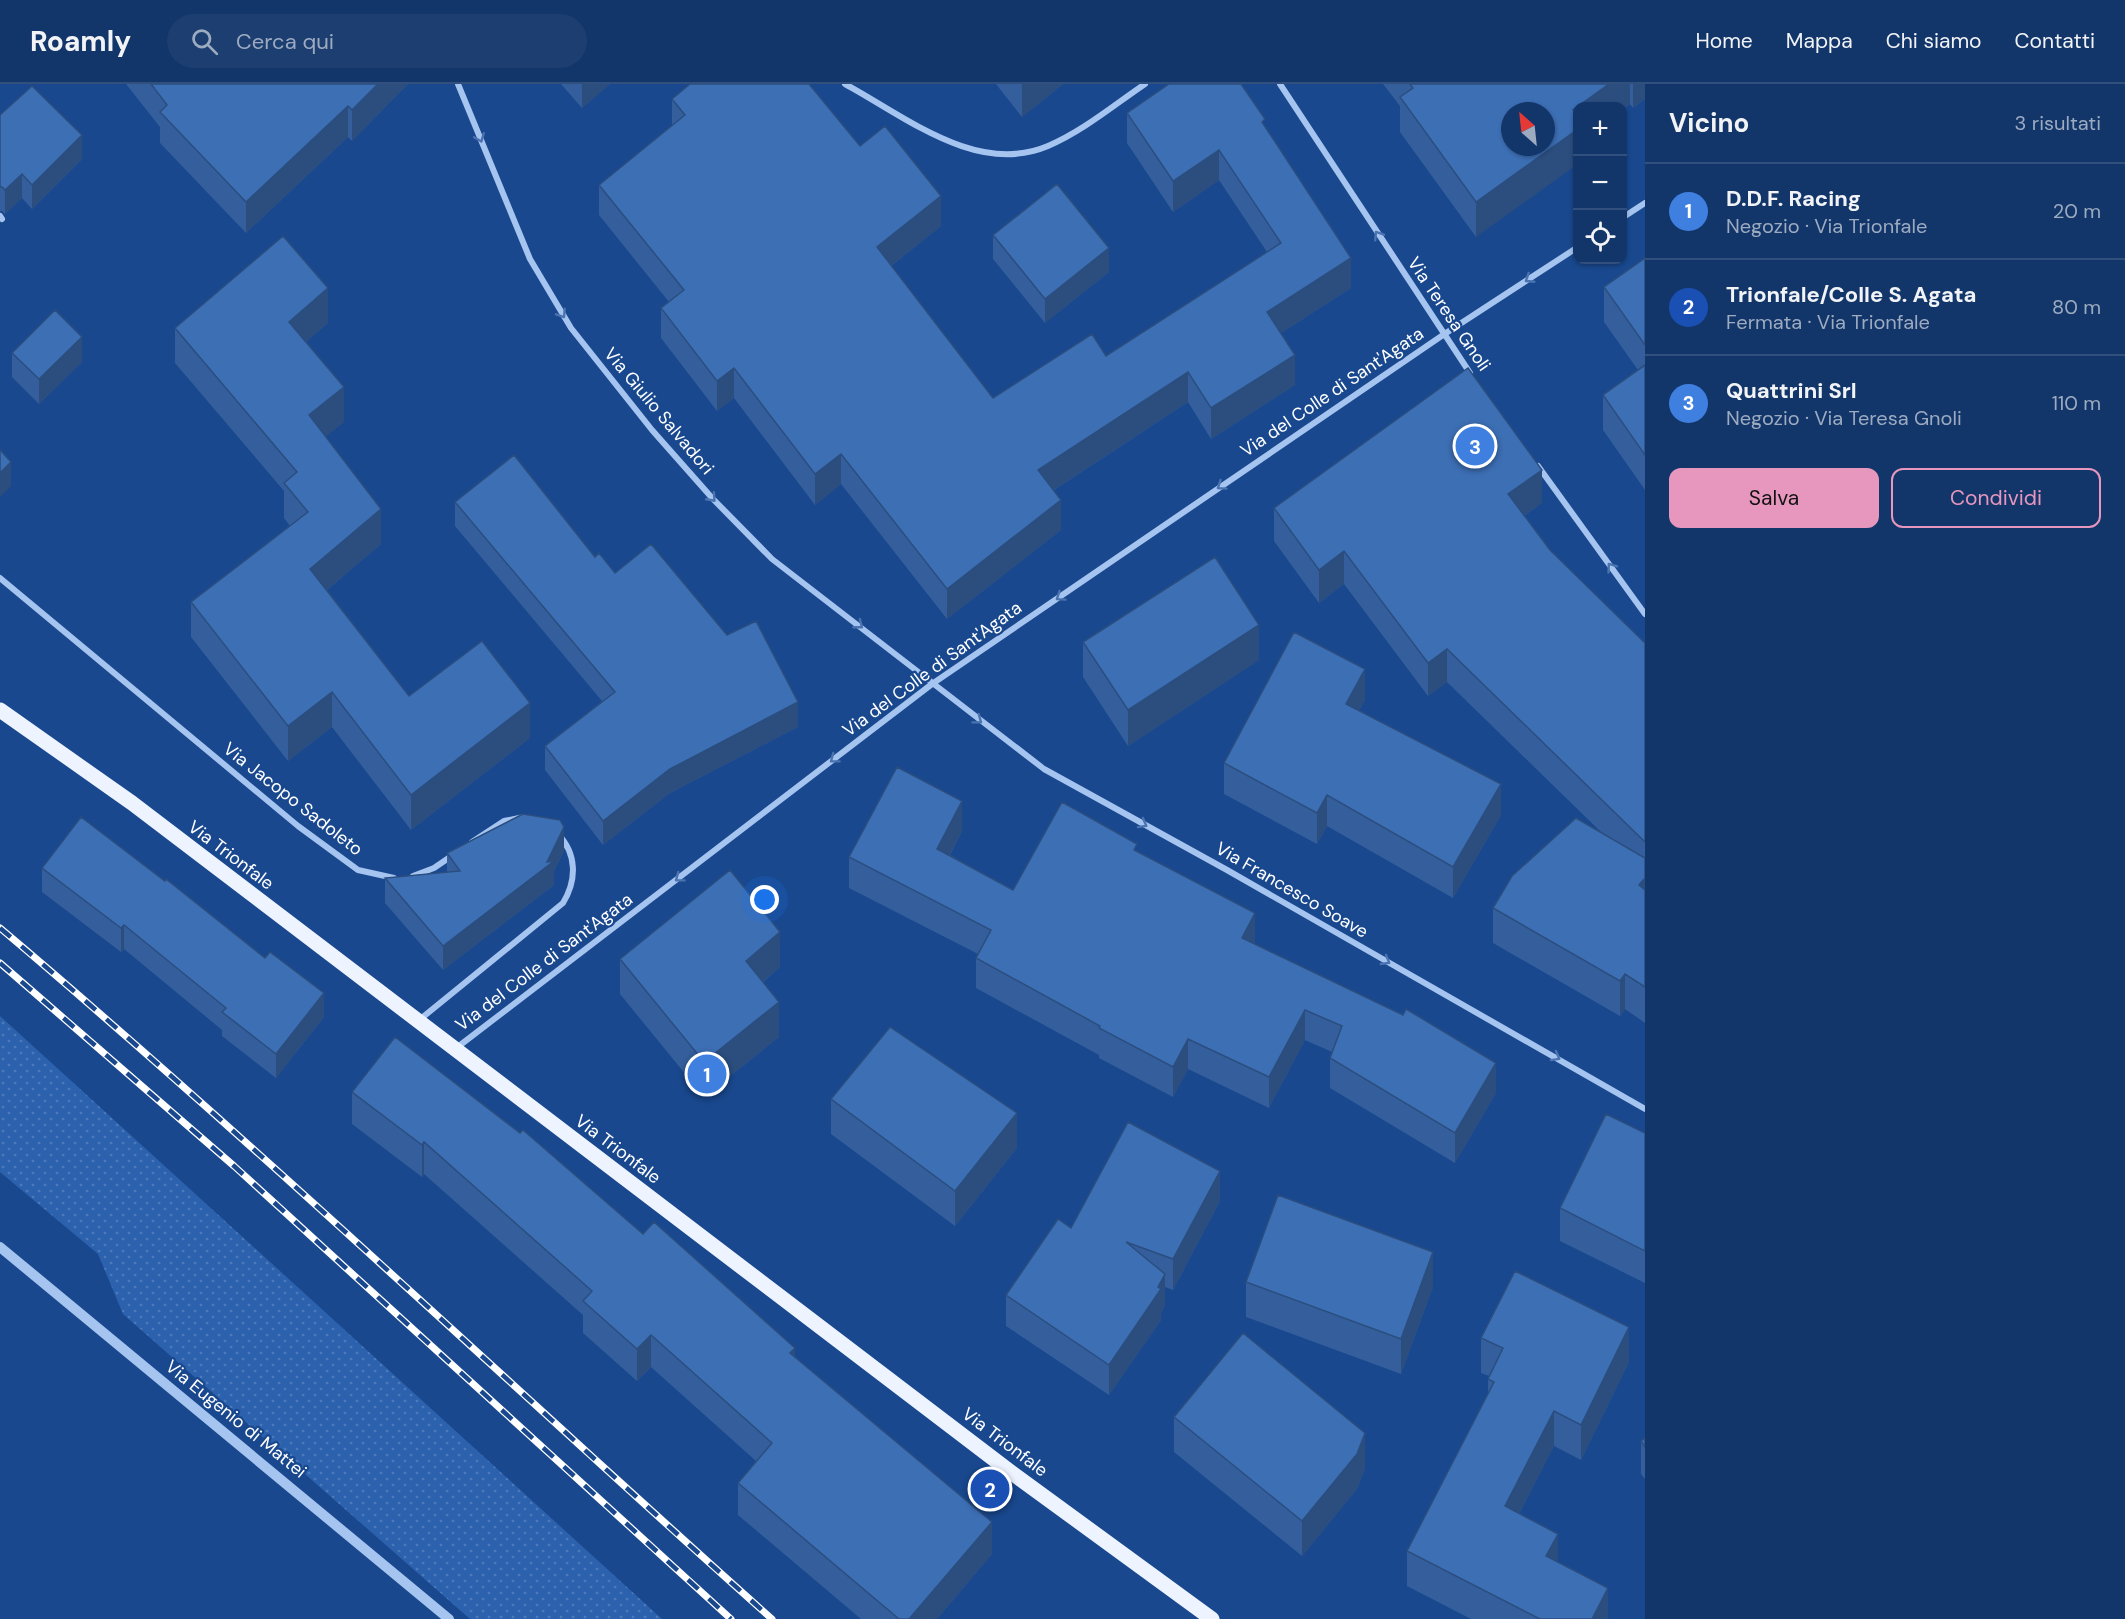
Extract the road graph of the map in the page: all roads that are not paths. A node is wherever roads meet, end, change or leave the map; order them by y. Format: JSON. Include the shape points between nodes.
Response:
{"nodes":[{"id":1,"x":458,"y":84,"type":"edge"},
{"id":2,"x":845,"y":84,"type":"edge"},
{"id":3,"x":1145,"y":84,"type":"edge"},
{"id":4,"x":1280,"y":84,"type":"edge"},
{"id":5,"x":1645,"y":203,"type":"edge"},
{"id":6,"x":1627,"y":215,"type":"edge"},
{"id":7,"x":1573,"y":250,"type":"edge"},
{"id":8,"x":1443,"y":335,"type":"junction"},
{"id":9,"x":1478,"y":383,"type":"edge"},
{"id":10,"x":1533,"y":460,"type":"edge"},
{"id":11,"x":0,"y":578,"type":"edge"},
{"id":12,"x":1645,"y":614,"type":"edge"},
{"id":13,"x":932,"y":684,"type":"junction"},
{"id":14,"x":0,"y":710,"type":"edge"},
{"id":15,"x":537,"y":818,"type":"edge"},
{"id":16,"x":552,"y":826,"type":"edge"},
{"id":17,"x":418,"y":1022,"type":"junction"},
{"id":18,"x":455,"y":1049,"type":"junction"},
{"id":19,"x":1645,"y":1109,"type":"edge"},
{"id":20,"x":0,"y":1247,"type":"edge"},
{"id":21,"x":449,"y":1619,"type":"edge"},
{"id":22,"x":1212,"y":1619,"type":"edge"}],
"edges":[{"from":1,"to":13,"type":"street","name":"Via Giulio Salvadori","one_way":true,"via":[[530,259],[571,328],[596,360],[712,499],[772,559]]},
{"from":2,"to":3,"type":"street","via":[[961,148],[1007,154],[1032,151],[1065,137]]},
{"from":8,"to":4,"type":"street","name":"Via Teresa Gnoli","one_way":true},
{"from":5,"to":6,"type":"street"},
{"from":7,"to":8,"type":"street","name":"Via del Colle di Sant'Agata","one_way":true},
{"from":8,"to":9,"type":"street","name":"Via Teresa Gnoli"},
{"from":8,"to":13,"type":"street","name":"Via del Colle di Sant'Agata","one_way":true},
{"from":12,"to":10,"type":"street","one_way":true},
{"from":11,"to":15,"type":"street","name":"Via Jacopo Sadoleto","via":[[298,826],[358,870],[386,878],[423,874],[504,820]]},
{"from":13,"to":18,"type":"street","name":"Via del Colle di Sant'Agata","one_way":true},
{"from":13,"to":19,"type":"street","name":"Via Francesco Soave","one_way":true,"via":[[1062,780]]},
{"from":14,"to":17,"type":"main road","name":"Via Trionfale","via":[[132,803]]},
{"from":16,"to":17,"type":"street","via":[[565,841],[573,865],[570,891],[563,903]]},
{"from":17,"to":18,"type":"main road","name":"Via Trionfale"},
{"from":18,"to":22,"type":"main road","name":"Via Trionfale","via":[[1012,1473]]},
{"from":20,"to":21,"type":"street","name":"Via Eugenio di Mattei"}]}
